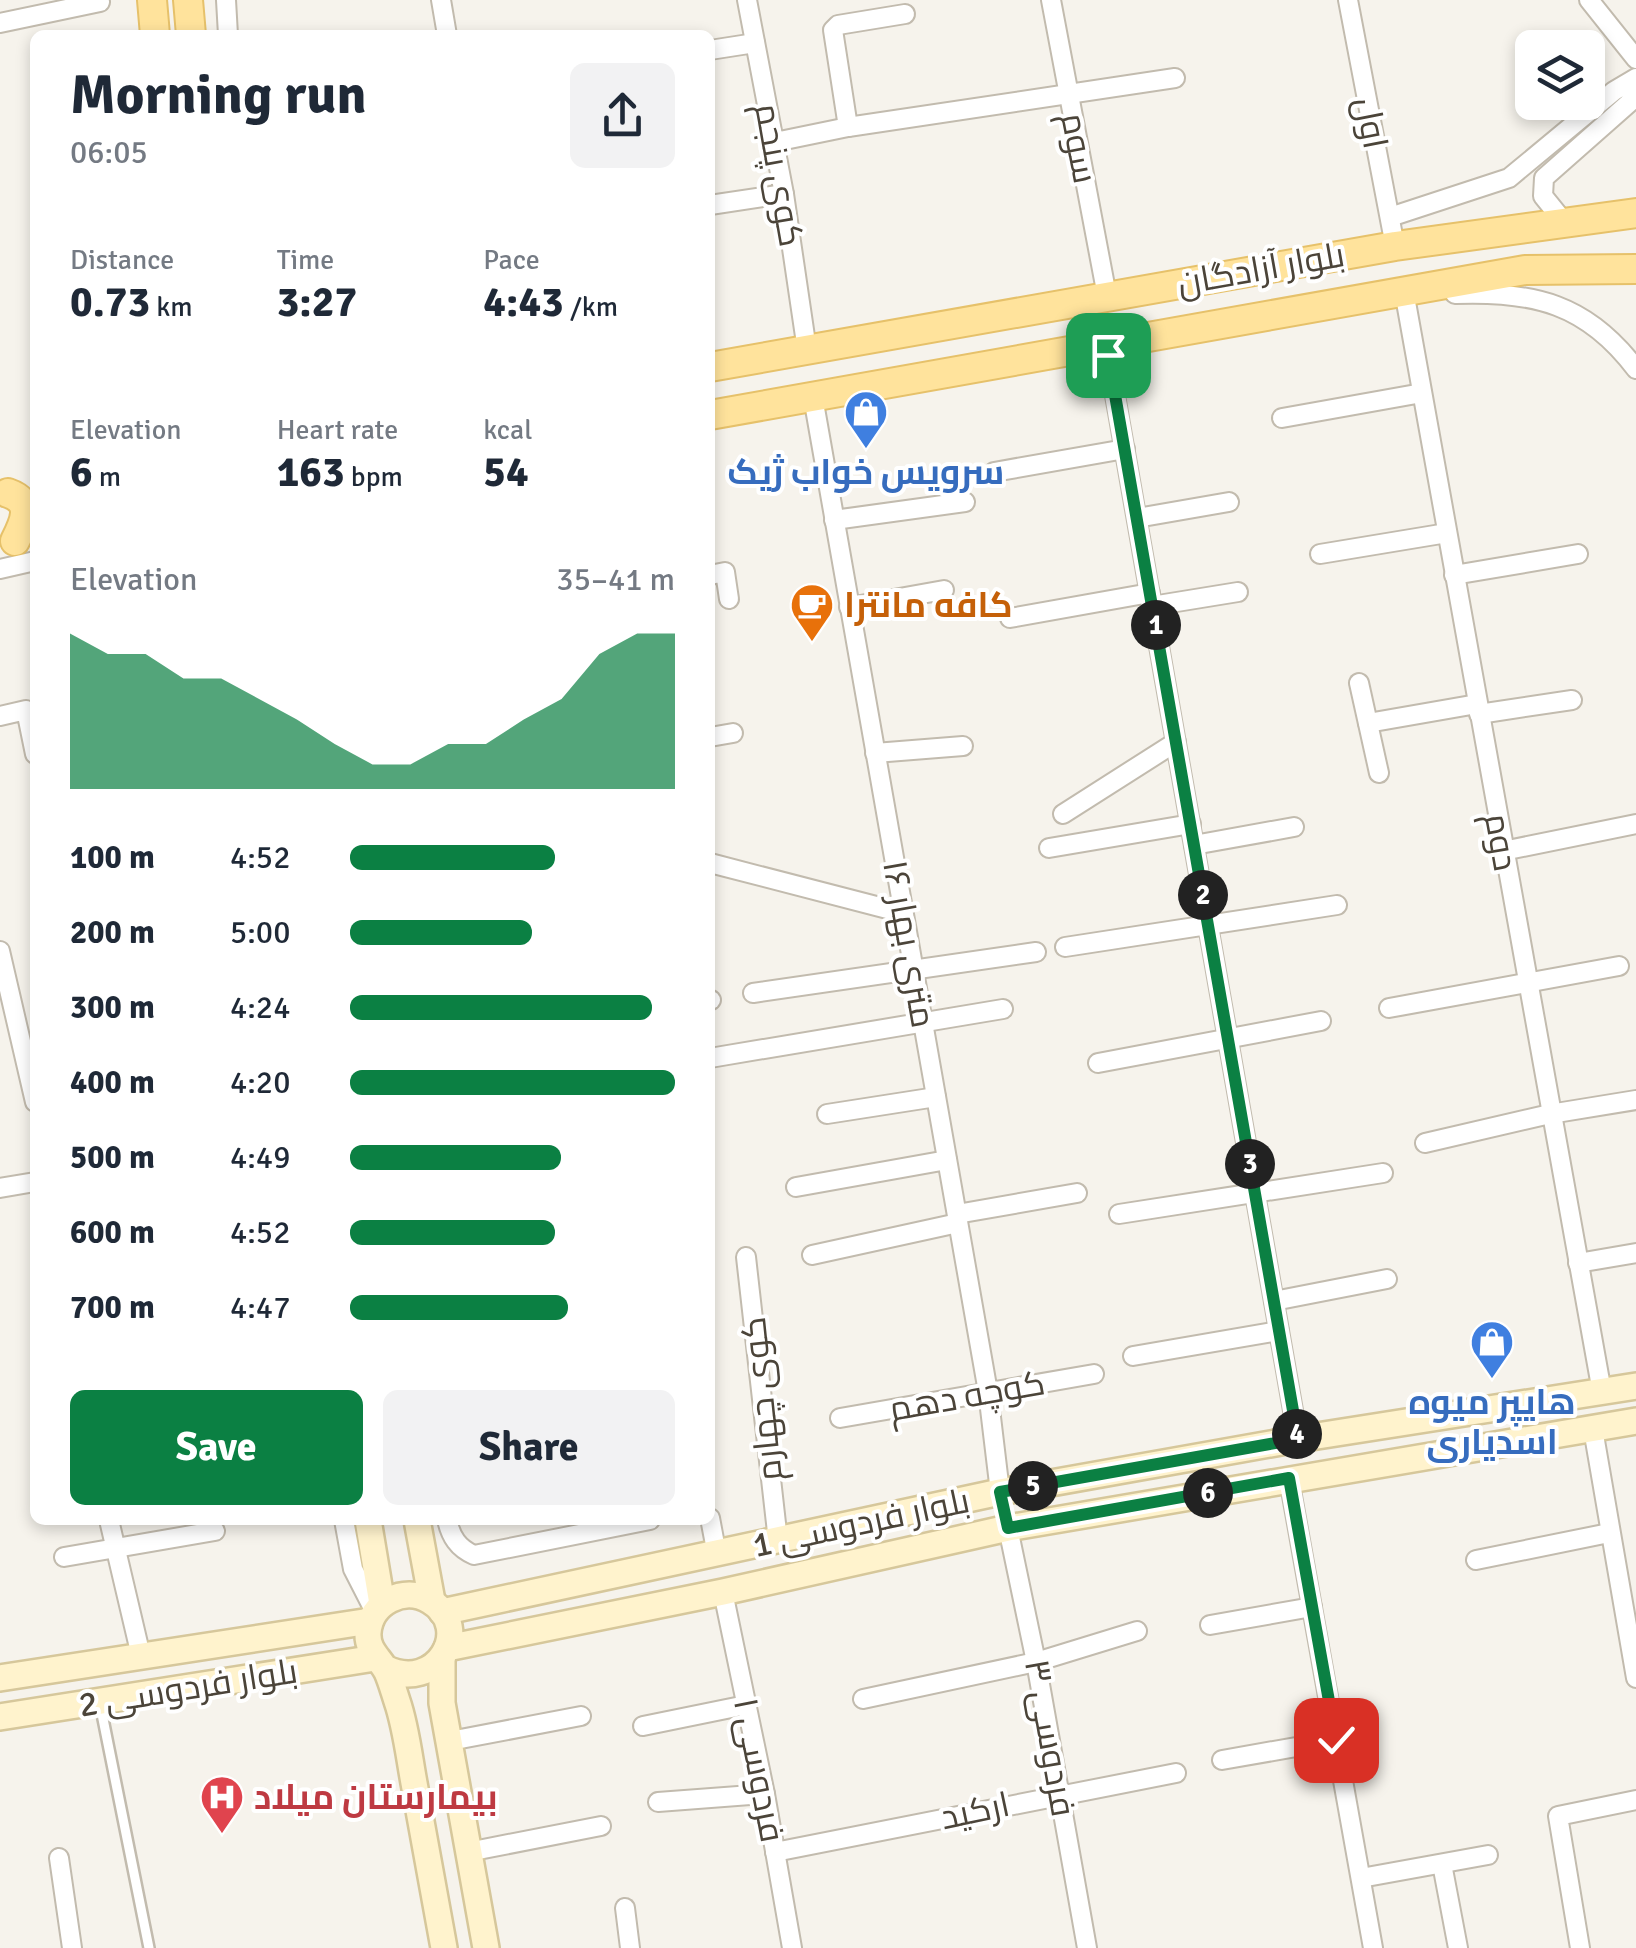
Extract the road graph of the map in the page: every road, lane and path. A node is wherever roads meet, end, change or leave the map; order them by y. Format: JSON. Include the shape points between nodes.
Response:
{"nodes":[{"id":1,"x":152,"y":0,"type":"edge"},
{"id":2,"x":188,"y":0,"type":"edge"},
{"id":3,"x":226,"y":0,"type":"edge"},
{"id":4,"x":441,"y":0,"type":"edge"},
{"id":5,"x":747,"y":0,"type":"edge"},
{"id":6,"x":1051,"y":0,"type":"edge"},
{"id":7,"x":1348,"y":0,"type":"edge"},
{"id":8,"x":1590,"y":0,"type":"edge"},
{"id":9,"x":100,"y":2,"type":"edge"},
{"id":10,"x":906,"y":14,"type":"dead end"},
{"id":11,"x":0,"y":23,"type":"edge"},
{"id":12,"x":155,"y":30,"type":"edge"},
{"id":13,"x":191,"y":30,"type":"edge"},
{"id":14,"x":228,"y":30,"type":"edge"},
{"id":15,"x":446,"y":30,"type":"edge"},
{"id":16,"x":755,"y":43,"type":"junction"},
{"id":17,"x":715,"y":49,"type":"edge"},
{"id":18,"x":1636,"y":59,"type":"edge"},
{"id":19,"x":1175,"y":78,"type":"dead end"},
{"id":20,"x":1636,"y":78,"type":"edge"},
{"id":21,"x":1636,"y":90,"type":"edge"},
{"id":22,"x":1068,"y":93,"type":"junction"},
{"id":23,"x":848,"y":127,"type":"junction"},
{"id":24,"x":775,"y":142,"type":"junction"},
{"id":25,"x":784,"y":194,"type":"junction"},
{"id":26,"x":715,"y":204,"type":"edge"},
{"id":27,"x":1636,"y":213,"type":"edge"},
{"id":28,"x":1390,"y":217,"type":"junction"},
{"id":29,"x":1564,"y":222,"type":"junction"},
{"id":30,"x":1523,"y":227,"type":"junction"},
{"id":31,"x":1396,"y":246,"type":"junction"},
{"id":32,"x":1636,"y":269,"type":"edge"},
{"id":33,"x":1525,"y":270,"type":"junction"},
{"id":34,"x":1405,"y":295,"type":"junction"},
{"id":35,"x":1107,"y":296,"type":"junction"},
{"id":36,"x":806,"y":350,"type":"junction"},
{"id":37,"x":1107,"y":350,"type":"junction"},
{"id":38,"x":715,"y":366,"type":"edge"},
{"id":39,"x":1636,"y":369,"type":"edge"},
{"id":40,"x":1422,"y":393,"type":"junction"},
{"id":41,"x":814,"y":402,"type":"junction"},
{"id":42,"x":715,"y":414,"type":"edge"},
{"id":43,"x":1282,"y":418,"type":"dead end"},
{"id":44,"x":1125,"y":449,"type":"junction"},
{"id":45,"x":994,"y":472,"type":"dead end"},
{"id":46,"x":14,"y":490,"type":"edge"},
{"id":47,"x":965,"y":502,"type":"dead end"},
{"id":48,"x":1229,"y":502,"type":"dead end"},
{"id":49,"x":1137,"y":518,"type":"junction"},
{"id":50,"x":834,"y":520,"type":"junction"},
{"id":51,"x":1447,"y":533,"type":"junction"},
{"id":52,"x":21,"y":545,"type":"edge"},
{"id":53,"x":1320,"y":554,"type":"dead end"},
{"id":54,"x":1578,"y":554,"type":"dead end"},
{"id":55,"x":0,"y":569,"type":"edge"},
{"id":56,"x":715,"y":574,"type":"edge"},
{"id":57,"x":1454,"y":575,"type":"junction"},
{"id":58,"x":944,"y":590,"type":"dead end"},
{"id":59,"x":1238,"y":592,"type":"dead end"},
{"id":60,"x":730,"y":598,"type":"dead end"},
{"id":61,"x":1151,"y":599,"type":"junction"},
{"id":62,"x":850,"y":606,"type":"junction"},
{"id":63,"x":1010,"y":618,"type":"dead end"},
{"id":64,"x":1359,"y":682,"type":"dead end"},
{"id":65,"x":1572,"y":700,"type":"dead end"},
{"id":66,"x":1478,"y":709,"type":"junction"},
{"id":67,"x":0,"y":716,"type":"edge"},
{"id":68,"x":1368,"y":723,"type":"junction"},
{"id":69,"x":30,"y":730,"type":"edge"},
{"id":70,"x":732,"y":733,"type":"dead end"},
{"id":71,"x":715,"y":736,"type":"edge"},
{"id":72,"x":1176,"y":742,"type":"junction"},
{"id":73,"x":963,"y":746,"type":"dead end"},
{"id":74,"x":876,"y":753,"type":"junction"},
{"id":75,"x":1379,"y":773,"type":"dead end"},
{"id":76,"x":1062,"y":814,"type":"dead end"},
{"id":77,"x":1190,"y":824,"type":"junction"},
{"id":78,"x":1636,"y":824,"type":"edge"},
{"id":79,"x":1294,"y":828,"type":"dead end"},
{"id":80,"x":1194,"y":844,"type":"junction"},
{"id":81,"x":1049,"y":848,"type":"dead end"},
{"id":82,"x":1503,"y":850,"type":"junction"},
{"id":83,"x":715,"y":863,"type":"edge"},
{"id":84,"x":1337,"y":905,"type":"dead end"},
{"id":85,"x":904,"y":913,"type":"junction"},
{"id":86,"x":1208,"y":925,"type":"junction"},
{"id":87,"x":1065,"y":947,"type":"dead end"},
{"id":88,"x":0,"y":951,"type":"edge"},
{"id":89,"x":1036,"y":952,"type":"dead end"},
{"id":90,"x":1619,"y":966,"type":"dead end"},
{"id":91,"x":915,"y":971,"type":"junction"},
{"id":92,"x":1526,"y":981,"type":"junction"},
{"id":93,"x":753,"y":993,"type":"dead end"},
{"id":94,"x":1389,"y":1008,"type":"dead end"},
{"id":95,"x":7,"y":1009,"type":"edge"},
{"id":96,"x":1004,"y":1009,"type":"dead end"},
{"id":97,"x":1320,"y":1022,"type":"dead end"},
{"id":98,"x":923,"y":1023,"type":"junction"},
{"id":99,"x":1228,"y":1038,"type":"junction"},
{"id":100,"x":715,"y":1057,"type":"edge"},
{"id":101,"x":1098,"y":1063,"type":"dead end"},
{"id":102,"x":30,"y":1085,"type":"edge"},
{"id":103,"x":936,"y":1097,"type":"junction"},
{"id":104,"x":1636,"y":1100,"type":"edge"},
{"id":105,"x":827,"y":1114,"type":"dead end"},
{"id":106,"x":1550,"y":1114,"type":"junction"},
{"id":107,"x":1426,"y":1143,"type":"dead end"},
{"id":108,"x":947,"y":1160,"type":"junction"},
{"id":109,"x":1382,"y":1174,"type":"dead end"},
{"id":110,"x":30,"y":1183,"type":"edge"},
{"id":111,"x":796,"y":1187,"type":"dead end"},
{"id":112,"x":0,"y":1188,"type":"edge"},
{"id":113,"x":1076,"y":1193,"type":"dead end"},
{"id":114,"x":1255,"y":1193,"type":"junction"},
{"id":115,"x":1119,"y":1214,"type":"dead end"},
{"id":116,"x":958,"y":1219,"type":"junction"},
{"id":117,"x":1636,"y":1253,"type":"edge"},
{"id":118,"x":812,"y":1256,"type":"dead end"},
{"id":119,"x":746,"y":1257,"type":"dead end"},
{"id":120,"x":1578,"y":1263,"type":"junction"},
{"id":121,"x":1387,"y":1278,"type":"dead end"},
{"id":122,"x":1274,"y":1301,"type":"junction"},
{"id":123,"x":1280,"y":1331,"type":"junction"},
{"id":124,"x":1134,"y":1356,"type":"dead end"},
{"id":125,"x":1094,"y":1374,"type":"dead end"},
{"id":126,"x":1636,"y":1386,"type":"edge"},
{"id":127,"x":988,"y":1392,"type":"junction"},
{"id":128,"x":1602,"y":1392,"type":"junction"},
{"id":129,"x":840,"y":1418,"type":"dead end"},
{"id":130,"x":1636,"y":1420,"type":"edge"},
{"id":131,"x":1593,"y":1429,"type":"junction"},
{"id":132,"x":1298,"y":1439,"type":"junction"},
{"id":133,"x":1289,"y":1478,"type":"junction"},
{"id":134,"x":1000,"y":1492,"type":"junction"},
{"id":135,"x":110,"y":1525,"type":"edge"},
{"id":136,"x":345,"y":1525,"type":"edge"},
{"id":137,"x":368,"y":1525,"type":"edge"},
{"id":138,"x":418,"y":1525,"type":"edge"},
{"id":139,"x":448,"y":1525,"type":"edge"},
{"id":140,"x":625,"y":1525,"type":"edge"},
{"id":141,"x":711,"y":1525,"type":"edge"},
{"id":142,"x":1008,"y":1528,"type":"junction"},
{"id":143,"x":215,"y":1531,"type":"dead end"},
{"id":144,"x":1609,"y":1533,"type":"junction"},
{"id":145,"x":778,"y":1540,"type":"junction"},
{"id":146,"x":115,"y":1548,"type":"junction"},
{"id":147,"x":717,"y":1555,"type":"junction"},
{"id":148,"x":64,"y":1557,"type":"dead end"},
{"id":149,"x":1476,"y":1560,"type":"dead end"},
{"id":150,"x":723,"y":1592,"type":"junction"},
{"id":151,"x":1312,"y":1606,"type":"junction"},
{"id":152,"x":437,"y":1607,"type":"junction"},
{"id":153,"x":376,"y":1612,"type":"junction"},
{"id":154,"x":1210,"y":1625,"type":"dead end"},
{"id":155,"x":1136,"y":1632,"type":"dead end"},
{"id":156,"x":444,"y":1653,"type":"junction"},
{"id":157,"x":141,"y":1656,"type":"junction"},
{"id":158,"x":1036,"y":1662,"type":"junction"},
{"id":159,"x":380,"y":1663,"type":"junction"},
{"id":160,"x":0,"y":1678,"type":"edge"},
{"id":161,"x":1636,"y":1678,"type":"edge"},
{"id":162,"x":862,"y":1699,"type":"dead end"},
{"id":163,"x":100,"y":1701,"type":"junction"},
{"id":164,"x":746,"y":1705,"type":"junction"},
{"id":165,"x":582,"y":1716,"type":"dead end"},
{"id":166,"x":0,"y":1717,"type":"edge"},
{"id":167,"x":643,"y":1726,"type":"dead end"},
{"id":168,"x":450,"y":1740,"type":"junction"},
{"id":169,"x":1336,"y":1740,"type":"junction"},
{"id":170,"x":1222,"y":1760,"type":"dead end"},
{"id":171,"x":1176,"y":1773,"type":"dead end"},
{"id":172,"x":1060,"y":1793,"type":"junction"},
{"id":173,"x":766,"y":1794,"type":"junction"},
{"id":174,"x":1636,"y":1800,"type":"edge"},
{"id":175,"x":658,"y":1802,"type":"dead end"},
{"id":176,"x":601,"y":1826,"type":"dead end"},
{"id":177,"x":468,"y":1852,"type":"junction"},
{"id":178,"x":776,"y":1852,"type":"junction"},
{"id":179,"x":1488,"y":1856,"type":"dead end"},
{"id":180,"x":58,"y":1858,"type":"dead end"},
{"id":181,"x":1442,"y":1864,"type":"junction"},
{"id":182,"x":1361,"y":1878,"type":"junction"},
{"id":183,"x":624,"y":1908,"type":"dead end"},
{"id":184,"x":1083,"y":1947,"type":"edge"},
{"id":185,"x":72,"y":1948,"type":"edge"},
{"id":186,"x":149,"y":1948,"type":"edge"},
{"id":187,"x":444,"y":1948,"type":"edge"},
{"id":188,"x":486,"y":1948,"type":"edge"},
{"id":189,"x":630,"y":1948,"type":"edge"},
{"id":190,"x":792,"y":1948,"type":"edge"},
{"id":191,"x":1373,"y":1948,"type":"edge"},
{"id":192,"x":1458,"y":1948,"type":"edge"},
{"id":193,"x":1580,"y":1948,"type":"edge"}],
"edges":[{"from":1,"to":12,"type":"main road"},
{"from":2,"to":13,"type":"main road"},
{"from":3,"to":14,"type":"street"},
{"from":4,"to":15,"type":"street"},
{"from":5,"to":16,"type":"street","name":"کوی پنجم"},
{"from":6,"to":22,"type":"street","name":"سوم"},
{"from":7,"to":28,"type":"street","name":"اول"},
{"from":8,"to":18,"type":"street"},
{"from":9,"to":11,"type":"street"},
{"from":10,"to":23,"type":"street","via":[[833,30]]},
{"from":16,"to":17,"type":"street"},
{"from":16,"to":24,"type":"street","name":"کوی پنجم"},
{"from":19,"to":22,"type":"street"},
{"from":20,"to":28,"type":"street","via":[[1509,178]]},
{"from":21,"to":29,"type":"street","via":[[1629,104],[1544,178],[1543,196]]},
{"from":22,"to":23,"type":"street"},
{"from":22,"to":35,"type":"street","name":"سوم"},
{"from":23,"to":24,"type":"street"},
{"from":24,"to":25,"type":"street","name":"کوی پنجم"},
{"from":25,"to":26,"type":"street"},
{"from":25,"to":36,"type":"street","name":"کوی پنجم"},
{"from":27,"to":29,"type":"main road","name":"بلوار آزادگان"},
{"from":28,"to":31,"type":"street","name":"اول"},
{"from":29,"to":30,"type":"main road","name":"بلوار آزادگان"},
{"from":30,"to":31,"type":"main road","name":"بلوار آزادگان"},
{"from":30,"to":33,"type":"main road","via":[[1535,247]]},
{"from":31,"to":35,"type":"main road","name":"بلوار آزادگان"},
{"from":32,"to":33,"type":"main road","name":"بلوار آزادگان"},
{"from":33,"to":34,"type":"main road","name":"بلوار آزادگان"},
{"from":34,"to":37,"type":"main road","name":"بلوار آزادگان"},
{"from":34,"to":39,"type":"street","via":[[1552,301],[1616,342]]},
{"from":34,"to":40,"type":"street","name":"دوم"},
{"from":35,"to":36,"type":"main road","name":"بلوار آزادگان"},
{"from":36,"to":38,"type":"main road","name":"بلوار آزادگان"},
{"from":37,"to":41,"type":"main road","name":"بلوار آزادگان"},
{"from":37,"to":44,"type":"street"},
{"from":40,"to":43,"type":"street"},
{"from":40,"to":51,"type":"street","name":"دوم"},
{"from":41,"to":42,"type":"main road","name":"بلوار آزادگان"},
{"from":41,"to":50,"type":"street","name":"۱۶ متری بهار"},
{"from":44,"to":45,"type":"street"},
{"from":44,"to":49,"type":"street"},
{"from":46,"to":52,"type":"main road","via":[[26,509]]},
{"from":47,"to":50,"type":"street"},
{"from":48,"to":49,"type":"street"},
{"from":49,"to":61,"type":"street"},
{"from":50,"to":62,"type":"street","name":"۱۶ متری بهار"},
{"from":51,"to":53,"type":"street"},
{"from":51,"to":57,"type":"street","name":"دوم"},
{"from":52,"to":55,"type":"street"},
{"from":54,"to":57,"type":"street"},
{"from":56,"to":60,"type":"street","via":[[725,572]]},
{"from":57,"to":66,"type":"street","name":"دوم"},
{"from":58,"to":62,"type":"street"},
{"from":59,"to":61,"type":"street"},
{"from":61,"to":63,"type":"street"},
{"from":61,"to":72,"type":"street"},
{"from":62,"to":74,"type":"street","name":"۱۶ متری بهار"},
{"from":64,"to":68,"type":"street"},
{"from":65,"to":66,"type":"street"},
{"from":66,"to":68,"type":"street"},
{"from":66,"to":82,"type":"street","name":"دوم"},
{"from":67,"to":69,"type":"street","via":[[26,710]]},
{"from":68,"to":75,"type":"street"},
{"from":70,"to":71,"type":"street"},
{"from":72,"to":76,"type":"street"},
{"from":72,"to":77,"type":"street"},
{"from":73,"to":74,"type":"street"},
{"from":74,"to":85,"type":"street","name":"۱۶ متری بهار"},
{"from":77,"to":80,"type":"street"},
{"from":77,"to":81,"type":"street"},
{"from":78,"to":82,"type":"street"},
{"from":79,"to":80,"type":"street"},
{"from":80,"to":86,"type":"street"},
{"from":82,"to":92,"type":"street","name":"دوم"},
{"from":83,"to":85,"type":"street"},
{"from":84,"to":86,"type":"street"},
{"from":85,"to":91,"type":"street","name":"۱۶ متری بهار"},
{"from":86,"to":87,"type":"street"},
{"from":86,"to":99,"type":"street"},
{"from":88,"to":95,"type":"street"},
{"from":89,"to":91,"type":"street"},
{"from":90,"to":92,"type":"street"},
{"from":91,"to":93,"type":"street"},
{"from":91,"to":98,"type":"street","name":"۱۶ متری بهار"},
{"from":92,"to":94,"type":"street"},
{"from":92,"to":106,"type":"street","name":"دوم"},
{"from":95,"to":102,"type":"street"},
{"from":96,"to":98,"type":"street"},
{"from":97,"to":99,"type":"street"},
{"from":98,"to":100,"type":"street"},
{"from":98,"to":103,"type":"street","name":"۱۶ متری بهار"},
{"from":99,"to":101,"type":"street"},
{"from":99,"to":114,"type":"street"},
{"from":103,"to":105,"type":"street"},
{"from":103,"to":108,"type":"street","name":"۱۶ متری بهار"},
{"from":104,"to":106,"type":"street"},
{"from":106,"to":107,"type":"street"},
{"from":106,"to":120,"type":"street","name":"دوم"},
{"from":108,"to":111,"type":"street"},
{"from":108,"to":116,"type":"street","name":"۱۶ متری بهار"},
{"from":109,"to":114,"type":"street"},
{"from":110,"to":112,"type":"street"},
{"from":113,"to":116,"type":"street"},
{"from":114,"to":115,"type":"street"},
{"from":114,"to":122,"type":"street"},
{"from":116,"to":118,"type":"street"},
{"from":116,"to":127,"type":"street","name":"۱۶ متری بهار"},
{"from":117,"to":120,"type":"street"},
{"from":119,"to":145,"type":"street","name":"کوی چهارم"},
{"from":120,"to":128,"type":"street","name":"دوم"},
{"from":121,"to":122,"type":"street"},
{"from":122,"to":123,"type":"street"},
{"from":123,"to":124,"type":"street"},
{"from":123,"to":132,"type":"street"},
{"from":125,"to":127,"type":"street","name":"کوچه دهم"},
{"from":126,"to":128,"type":"main road","name":"بلوار فردوسی 1"},
{"from":127,"to":129,"type":"street","name":"کوچه دهم"},
{"from":127,"to":134,"type":"street","name":"۱۶ متری بهار"},
{"from":128,"to":132,"type":"main road","name":"بلوار فردوسی 1"},
{"from":130,"to":131,"type":"main road","name":"بلوار فردوسی 1"},
{"from":131,"to":133,"type":"main road","name":"بلوار فردوسی 1"},
{"from":131,"to":144,"type":"street"},
{"from":132,"to":134,"type":"main road","name":"بلوار فردوسی 1"},
{"from":133,"to":142,"type":"main road","name":"بلوار فردوسی 1"},
{"from":133,"to":151,"type":"street"},
{"from":134,"to":142,"type":"main road"},
{"from":134,"to":145,"type":"main road","name":"بلوار فردوسی 1"},
{"from":135,"to":146,"type":"street"},
{"from":136,"to":153,"type":"street","via":[[353,1569]]},
{"from":137,"to":153,"type":"main road"},
{"from":138,"to":152,"type":"main road"},
{"from":139,"to":140,"type":"street","via":[[462,1550],[474,1555]]},
{"from":141,"to":147,"type":"street"},
{"from":142,"to":150,"type":"main road","name":"بلوار فردوسی 1"},
{"from":142,"to":158,"type":"street","name":"فردوسی ۳"},
{"from":143,"to":146,"type":"street"},
{"from":144,"to":149,"type":"street"},
{"from":144,"to":161,"type":"street"},
{"from":145,"to":147,"type":"main road","name":"بلوار فردوسی 1"},
{"from":146,"to":148,"type":"street"},
{"from":146,"to":157,"type":"street"},
{"from":147,"to":152,"type":"main road","name":"بلوار فردوسی 1"},
{"from":150,"to":156,"type":"main road","name":"بلوار فردوسی 1"},
{"from":150,"to":164,"type":"street","name":"فردوسی ۱"},
{"from":151,"to":154,"type":"street"},
{"from":151,"to":169,"type":"street"},
{"from":152,"to":153,"type":"main road","via":[[401,1595]]},
{"from":152,"to":156,"type":"main road","via":[[449,1630]]},
{"from":153,"to":157,"type":"main road","name":"بلوار فردوسی 2"},
{"from":153,"to":159,"type":"main road","via":[[368,1640]]},
{"from":155,"to":158,"type":"street"},
{"from":156,"to":159,"type":"main road","via":[[416,1675]]},
{"from":156,"to":168,"type":"main road","via":[[442,1704]]},
{"from":157,"to":160,"type":"main road","name":"بلوار فردوسی 2"},
{"from":158,"to":162,"type":"street"},
{"from":158,"to":172,"type":"street","name":"فردوسی ۳"},
{"from":159,"to":163,"type":"main road","name":"بلوار فردوسی 2"},
{"from":159,"to":187,"type":"main road","via":[[400,1707]]},
{"from":163,"to":166,"type":"main road","name":"بلوار فردوسی 2"},
{"from":163,"to":186,"type":"lane"},
{"from":164,"to":167,"type":"street"},
{"from":164,"to":173,"type":"street","name":"فردوسی ۱"},
{"from":165,"to":168,"type":"street"},
{"from":168,"to":177,"type":"main road"},
{"from":169,"to":170,"type":"street"},
{"from":169,"to":182,"type":"street"},
{"from":171,"to":172,"type":"street","name":"ارکید"},
{"from":172,"to":178,"type":"street","name":"ارکید"},
{"from":172,"to":184,"type":"street","name":"فردوسی ۳"},
{"from":173,"to":175,"type":"street"},
{"from":173,"to":178,"type":"street","name":"فردوسی ۱"},
{"from":174,"to":193,"type":"street","via":[[1558,1816]]},
{"from":176,"to":177,"type":"street"},
{"from":177,"to":188,"type":"main road"},
{"from":178,"to":190,"type":"street","name":"فردوسی ۱"},
{"from":179,"to":181,"type":"street"},
{"from":180,"to":185,"type":"street"},
{"from":181,"to":182,"type":"street"},
{"from":181,"to":192,"type":"street"},
{"from":182,"to":191,"type":"street"},
{"from":183,"to":189,"type":"street"}]}
